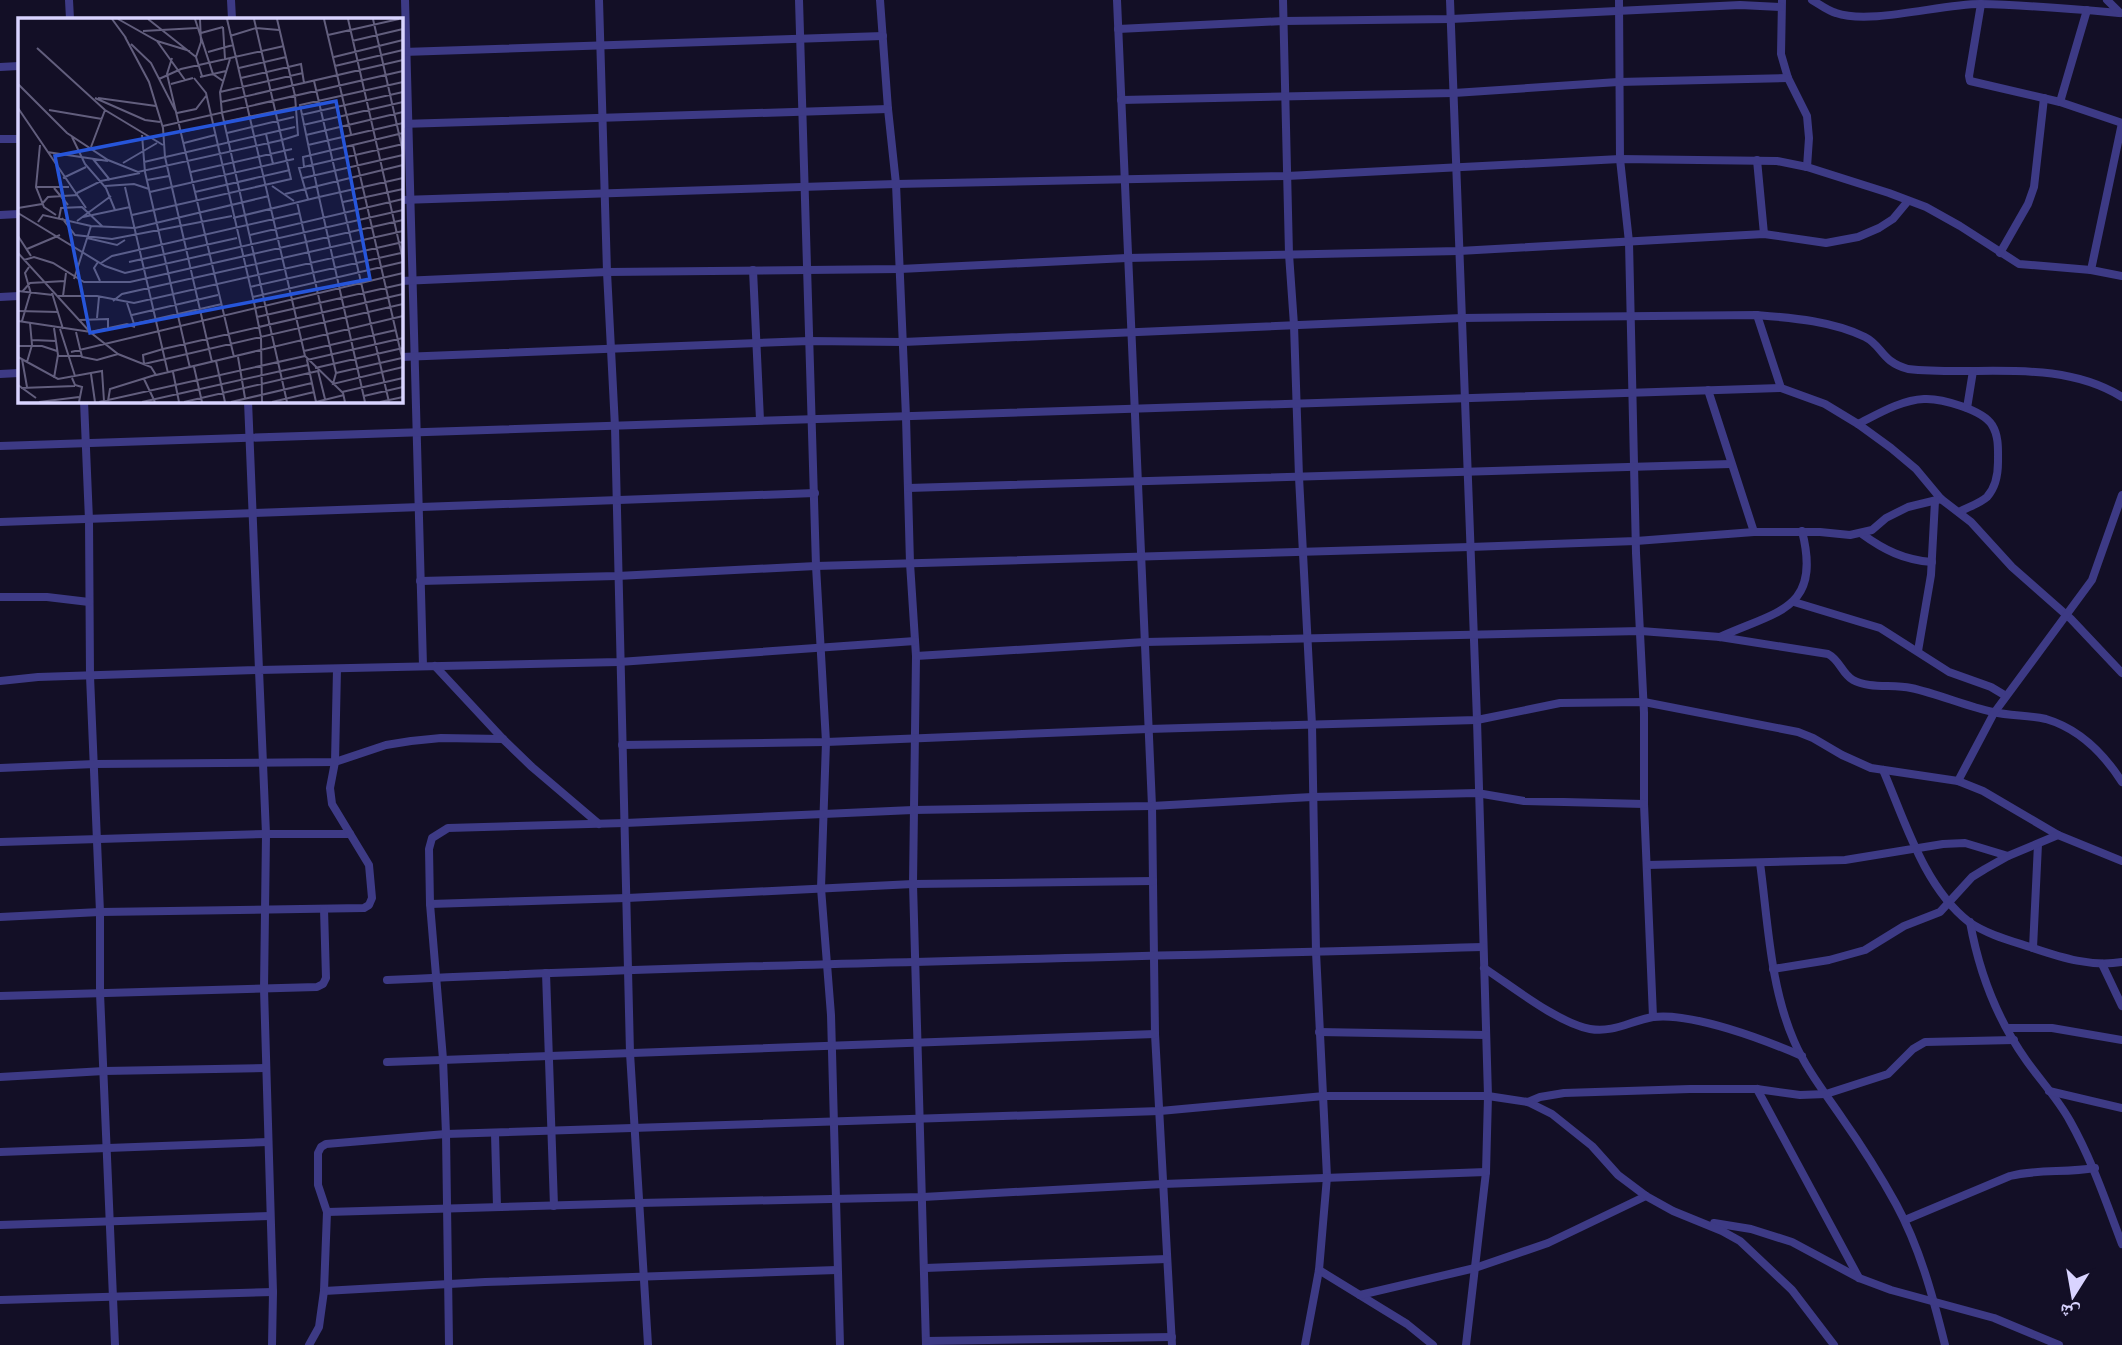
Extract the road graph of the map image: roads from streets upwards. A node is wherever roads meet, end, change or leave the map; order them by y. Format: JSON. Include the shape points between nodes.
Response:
{"nodes":[{"id":1,"x":69,"y":0,"type":"edge"},
{"id":2,"x":231,"y":0,"type":"edge"},
{"id":3,"x":405,"y":0,"type":"edge"},
{"id":4,"x":599,"y":0,"type":"edge"},
{"id":5,"x":799,"y":0,"type":"edge"},
{"id":6,"x":880,"y":0,"type":"edge"},
{"id":7,"x":1117,"y":0,"type":"edge"},
{"id":8,"x":1283,"y":0,"type":"edge"},
{"id":9,"x":1450,"y":0,"type":"edge"},
{"id":10,"x":1619,"y":0,"type":"edge"},
{"id":11,"x":1812,"y":0,"type":"edge"},
{"id":12,"x":1782,"y":3,"type":"edge"},
{"id":13,"x":1981,"y":4,"type":"junction"},
{"id":14,"x":2117,"y":9,"type":"edge"},
{"id":15,"x":2087,"y":10,"type":"junction"},
{"id":16,"x":1620,"y":11,"type":"junction"},
{"id":17,"x":70,"y":18,"type":"edge"},
{"id":18,"x":232,"y":18,"type":"edge"},
{"id":19,"x":1451,"y":19,"type":"junction"},
{"id":20,"x":1283,"y":21,"type":"junction"},
{"id":21,"x":1118,"y":29,"type":"junction"},
{"id":22,"x":883,"y":36,"type":"junction"},
{"id":23,"x":800,"y":38,"type":"junction"},
{"id":24,"x":601,"y":46,"type":"junction"},
{"id":25,"x":403,"y":52,"type":"edge"},
{"id":26,"x":18,"y":66,"type":"edge"},
{"id":27,"x":0,"y":67,"type":"edge"},
{"id":28,"x":1788,"y":78,"type":"junction"},
{"id":29,"x":1618,"y":82,"type":"junction"},
{"id":30,"x":1454,"y":93,"type":"junction"},
{"id":31,"x":1284,"y":95,"type":"junction"},
{"id":32,"x":2044,"y":98,"type":"junction"},
{"id":33,"x":1121,"y":100,"type":"junction"},
{"id":34,"x":2060,"y":102,"type":"junction"},
{"id":35,"x":888,"y":109,"type":"junction"},
{"id":36,"x":801,"y":111,"type":"junction"},
{"id":37,"x":602,"y":117,"type":"junction"},
{"id":38,"x":2122,"y":123,"type":"edge"},
{"id":39,"x":404,"y":124,"type":"edge"},
{"id":40,"x":0,"y":139,"type":"edge"},
{"id":41,"x":18,"y":139,"type":"edge"},
{"id":42,"x":1620,"y":159,"type":"junction"},
{"id":43,"x":1757,"y":160,"type":"junction"},
{"id":44,"x":1457,"y":167,"type":"junction"},
{"id":45,"x":1807,"y":167,"type":"junction"},
{"id":46,"x":1287,"y":176,"type":"junction"},
{"id":47,"x":1124,"y":178,"type":"junction"},
{"id":48,"x":896,"y":184,"type":"junction"},
{"id":49,"x":805,"y":188,"type":"junction"},
{"id":50,"x":606,"y":192,"type":"junction"},
{"id":51,"x":411,"y":199,"type":"junction"},
{"id":52,"x":402,"y":200,"type":"edge"},
{"id":53,"x":1908,"y":201,"type":"junction"},
{"id":54,"x":18,"y":214,"type":"edge"},
{"id":55,"x":0,"y":215,"type":"edge"},
{"id":56,"x":1764,"y":234,"type":"junction"},
{"id":57,"x":1629,"y":242,"type":"junction"},
{"id":58,"x":1460,"y":251,"type":"junction"},
{"id":59,"x":2000,"y":253,"type":"junction"},
{"id":60,"x":1289,"y":254,"type":"junction"},
{"id":61,"x":1127,"y":258,"type":"junction"},
{"id":62,"x":900,"y":269,"type":"junction"},
{"id":63,"x":753,"y":270,"type":"junction"},
{"id":64,"x":2091,"y":270,"type":"junction"},
{"id":65,"x":806,"y":271,"type":"junction"},
{"id":66,"x":607,"y":272,"type":"junction"},
{"id":67,"x":2122,"y":276,"type":"edge"},
{"id":68,"x":402,"y":281,"type":"edge"},
{"id":69,"x":412,"y":281,"type":"junction"},
{"id":70,"x":18,"y":296,"type":"edge"},
{"id":71,"x":0,"y":297,"type":"edge"},
{"id":72,"x":1631,"y":315,"type":"junction"},
{"id":73,"x":1757,"y":315,"type":"junction"},
{"id":74,"x":1462,"y":317,"type":"junction"},
{"id":75,"x":1294,"y":325,"type":"junction"},
{"id":76,"x":1131,"y":332,"type":"junction"},
{"id":77,"x":809,"y":341,"type":"junction"},
{"id":78,"x":903,"y":342,"type":"junction"},
{"id":79,"x":755,"y":343,"type":"junction"},
{"id":80,"x":611,"y":348,"type":"junction"},
{"id":81,"x":414,"y":356,"type":"junction"},
{"id":82,"x":402,"y":357,"type":"edge"},
{"id":83,"x":1973,"y":371,"type":"junction"},
{"id":84,"x":18,"y":373,"type":"edge"},
{"id":85,"x":0,"y":374,"type":"edge"},
{"id":86,"x":1781,"y":388,"type":"junction"},
{"id":87,"x":1708,"y":390,"type":"junction"},
{"id":88,"x":1634,"y":393,"type":"junction"},
{"id":89,"x":1464,"y":397,"type":"junction"},
{"id":90,"x":2122,"y":397,"type":"edge"},
{"id":91,"x":84,"y":402,"type":"edge"},
{"id":92,"x":248,"y":402,"type":"edge"},
{"id":93,"x":1297,"y":403,"type":"junction"},
{"id":94,"x":1967,"y":408,"type":"junction"},
{"id":95,"x":1136,"y":410,"type":"junction"},
{"id":96,"x":906,"y":417,"type":"junction"},
{"id":97,"x":812,"y":418,"type":"junction"},
{"id":98,"x":760,"y":420,"type":"junction"},
{"id":99,"x":1858,"y":424,"type":"junction"},
{"id":100,"x":615,"y":426,"type":"junction"},
{"id":101,"x":416,"y":432,"type":"junction"},
{"id":102,"x":249,"y":439,"type":"junction"},
{"id":103,"x":86,"y":443,"type":"junction"},
{"id":104,"x":0,"y":446,"type":"edge"},
{"id":105,"x":1731,"y":464,"type":"junction"},
{"id":106,"x":1634,"y":466,"type":"junction"},
{"id":107,"x":1467,"y":473,"type":"junction"},
{"id":108,"x":1299,"y":477,"type":"junction"},
{"id":109,"x":1138,"y":482,"type":"junction"},
{"id":110,"x":908,"y":488,"type":"junction"},
{"id":111,"x":815,"y":493,"type":"junction"},
{"id":112,"x":2122,"y":495,"type":"edge"},
{"id":113,"x":616,"y":499,"type":"junction"},
{"id":114,"x":1938,"y":500,"type":"junction"},
{"id":115,"x":419,"y":506,"type":"junction"},
{"id":116,"x":1958,"y":512,"type":"junction"},
{"id":117,"x":251,"y":513,"type":"junction"},
{"id":118,"x":89,"y":520,"type":"junction"},
{"id":119,"x":0,"y":522,"type":"edge"},
{"id":120,"x":1802,"y":531,"type":"junction"},
{"id":121,"x":1754,"y":532,"type":"junction"},
{"id":122,"x":1862,"y":534,"type":"junction"},
{"id":123,"x":1636,"y":541,"type":"junction"},
{"id":124,"x":1470,"y":547,"type":"junction"},
{"id":125,"x":1304,"y":552,"type":"junction"},
{"id":126,"x":1141,"y":557,"type":"junction"},
{"id":127,"x":1932,"y":562,"type":"junction"},
{"id":128,"x":910,"y":564,"type":"junction"},
{"id":129,"x":816,"y":566,"type":"junction"},
{"id":130,"x":617,"y":576,"type":"junction"},
{"id":131,"x":420,"y":581,"type":"junction"},
{"id":132,"x":0,"y":597,"type":"edge"},
{"id":133,"x":89,"y":602,"type":"junction"},
{"id":134,"x":1794,"y":603,"type":"junction"},
{"id":135,"x":2066,"y":614,"type":"junction"},
{"id":136,"x":1641,"y":631,"type":"junction"},
{"id":137,"x":1474,"y":634,"type":"junction"},
{"id":138,"x":1307,"y":636,"type":"junction"},
{"id":139,"x":1720,"y":637,"type":"junction"},
{"id":140,"x":915,"y":641,"type":"junction"},
{"id":141,"x":1145,"y":642,"type":"junction"},
{"id":142,"x":820,"y":649,"type":"junction"},
{"id":143,"x":1918,"y":651,"type":"junction"},
{"id":144,"x":916,"y":656,"type":"junction"},
{"id":145,"x":619,"y":662,"type":"junction"},
{"id":146,"x":423,"y":666,"type":"junction"},
{"id":147,"x":435,"y":666,"type":"junction"},
{"id":148,"x":337,"y":669,"type":"junction"},
{"id":149,"x":259,"y":670,"type":"junction"},
{"id":150,"x":2122,"y":673,"type":"edge"},
{"id":151,"x":90,"y":676,"type":"junction"},
{"id":152,"x":0,"y":681,"type":"edge"},
{"id":153,"x":2006,"y":696,"type":"junction"},
{"id":154,"x":1644,"y":702,"type":"junction"},
{"id":155,"x":1994,"y":713,"type":"junction"},
{"id":156,"x":1477,"y":720,"type":"junction"},
{"id":157,"x":1312,"y":725,"type":"junction"},
{"id":158,"x":1147,"y":729,"type":"junction"},
{"id":159,"x":915,"y":737,"type":"junction"},
{"id":160,"x":503,"y":739,"type":"junction"},
{"id":161,"x":826,"y":742,"type":"junction"},
{"id":162,"x":622,"y":744,"type":"junction"},
{"id":163,"x":263,"y":762,"type":"junction"},
{"id":164,"x":335,"y":762,"type":"junction"},
{"id":165,"x":95,"y":764,"type":"junction"},
{"id":166,"x":0,"y":768,"type":"edge"},
{"id":167,"x":1883,"y":770,"type":"junction"},
{"id":168,"x":1958,"y":780,"type":"junction"},
{"id":169,"x":2122,"y":782,"type":"edge"},
{"id":170,"x":1477,"y":793,"type":"junction"},
{"id":171,"x":1312,"y":797,"type":"junction"},
{"id":172,"x":1644,"y":804,"type":"junction"},
{"id":173,"x":1152,"y":806,"type":"junction"},
{"id":174,"x":913,"y":810,"type":"junction"},
{"id":175,"x":823,"y":814,"type":"junction"},
{"id":176,"x":625,"y":823,"type":"junction"},
{"id":177,"x":599,"y":824,"type":"junction"},
{"id":178,"x":266,"y":834,"type":"junction"},
{"id":179,"x":350,"y":834,"type":"junction"},
{"id":180,"x":2058,"y":835,"type":"junction"},
{"id":181,"x":97,"y":840,"type":"junction"},
{"id":182,"x":0,"y":842,"type":"edge"},
{"id":183,"x":2038,"y":844,"type":"junction"},
{"id":184,"x":1916,"y":847,"type":"junction"},
{"id":185,"x":2008,"y":856,"type":"junction"},
{"id":186,"x":2122,"y":861,"type":"edge"},
{"id":187,"x":1760,"y":863,"type":"junction"},
{"id":188,"x":1647,"y":865,"type":"junction"},
{"id":189,"x":1153,"y":881,"type":"junction"},
{"id":190,"x":913,"y":884,"type":"junction"},
{"id":191,"x":821,"y":888,"type":"junction"},
{"id":192,"x":627,"y":898,"type":"junction"},
{"id":193,"x":1950,"y":903,"type":"junction"},
{"id":194,"x":430,"y":904,"type":"junction"},
{"id":195,"x":264,"y":909,"type":"junction"},
{"id":196,"x":324,"y":909,"type":"junction"},
{"id":197,"x":100,"y":912,"type":"junction"},
{"id":198,"x":0,"y":917,"type":"edge"},
{"id":199,"x":1970,"y":922,"type":"junction"},
{"id":200,"x":1483,"y":947,"type":"junction"},
{"id":201,"x":2033,"y":948,"type":"junction"},
{"id":202,"x":1316,"y":952,"type":"junction"},
{"id":203,"x":1154,"y":957,"type":"junction"},
{"id":204,"x":915,"y":961,"type":"junction"},
{"id":205,"x":2122,"y":962,"type":"edge"},
{"id":206,"x":827,"y":964,"type":"junction"},
{"id":207,"x":2102,"y":964,"type":"junction"},
{"id":208,"x":1484,"y":968,"type":"junction"},
{"id":209,"x":1773,"y":969,"type":"junction"},
{"id":210,"x":629,"y":970,"type":"junction"},
{"id":211,"x":546,"y":973,"type":"junction"},
{"id":212,"x":436,"y":978,"type":"junction"},
{"id":213,"x":387,"y":980,"type":"dead end"},
{"id":214,"x":264,"y":989,"type":"junction"},
{"id":215,"x":100,"y":993,"type":"junction"},
{"id":216,"x":0,"y":996,"type":"edge"},
{"id":217,"x":2122,"y":1006,"type":"edge"},
{"id":218,"x":1653,"y":1017,"type":"junction"},
{"id":219,"x":2007,"y":1028,"type":"junction"},
{"id":220,"x":1319,"y":1032,"type":"junction"},
{"id":221,"x":1156,"y":1034,"type":"junction"},
{"id":222,"x":1486,"y":1035,"type":"junction"},
{"id":223,"x":2014,"y":1040,"type":"junction"},
{"id":224,"x":2122,"y":1040,"type":"edge"},
{"id":225,"x":917,"y":1043,"type":"junction"},
{"id":226,"x":832,"y":1047,"type":"junction"},
{"id":227,"x":630,"y":1053,"type":"junction"},
{"id":228,"x":550,"y":1056,"type":"junction"},
{"id":229,"x":1802,"y":1056,"type":"junction"},
{"id":230,"x":443,"y":1059,"type":"junction"},
{"id":231,"x":387,"y":1062,"type":"dead end"},
{"id":232,"x":266,"y":1068,"type":"junction"},
{"id":233,"x":104,"y":1070,"type":"junction"},
{"id":234,"x":0,"y":1077,"type":"edge"},
{"id":235,"x":1757,"y":1089,"type":"junction"},
{"id":236,"x":2049,"y":1091,"type":"junction"},
{"id":237,"x":1826,"y":1094,"type":"junction"},
{"id":238,"x":1324,"y":1096,"type":"junction"},
{"id":239,"x":1488,"y":1096,"type":"junction"},
{"id":240,"x":1528,"y":1102,"type":"junction"},
{"id":241,"x":2122,"y":1108,"type":"edge"},
{"id":242,"x":1160,"y":1111,"type":"junction"},
{"id":243,"x":920,"y":1120,"type":"junction"},
{"id":244,"x":833,"y":1123,"type":"junction"},
{"id":245,"x":634,"y":1127,"type":"junction"},
{"id":246,"x":553,"y":1130,"type":"junction"},
{"id":247,"x":495,"y":1134,"type":"junction"},
{"id":248,"x":446,"y":1135,"type":"junction"},
{"id":249,"x":268,"y":1142,"type":"junction"},
{"id":250,"x":108,"y":1148,"type":"junction"},
{"id":251,"x":0,"y":1152,"type":"edge"},
{"id":252,"x":2095,"y":1168,"type":"junction"},
{"id":253,"x":1486,"y":1171,"type":"junction"},
{"id":254,"x":1326,"y":1177,"type":"junction"},
{"id":255,"x":1163,"y":1184,"type":"junction"},
{"id":256,"x":1646,"y":1196,"type":"junction"},
{"id":257,"x":923,"y":1198,"type":"junction"},
{"id":258,"x":835,"y":1199,"type":"junction"},
{"id":259,"x":639,"y":1203,"type":"junction"},
{"id":260,"x":554,"y":1206,"type":"junction"},
{"id":261,"x":497,"y":1207,"type":"junction"},
{"id":262,"x":447,"y":1209,"type":"junction"},
{"id":263,"x":327,"y":1212,"type":"junction"},
{"id":264,"x":270,"y":1216,"type":"junction"},
{"id":265,"x":1905,"y":1220,"type":"junction"},
{"id":266,"x":111,"y":1221,"type":"junction"},
{"id":267,"x":1700,"y":1221,"type":"junction"},
{"id":268,"x":0,"y":1225,"type":"edge"},
{"id":269,"x":2122,"y":1244,"type":"edge"},
{"id":270,"x":1167,"y":1259,"type":"junction"},
{"id":271,"x":925,"y":1268,"type":"junction"},
{"id":272,"x":1475,"y":1268,"type":"junction"},
{"id":273,"x":837,"y":1270,"type":"junction"},
{"id":274,"x":1319,"y":1270,"type":"junction"},
{"id":275,"x":643,"y":1276,"type":"junction"},
{"id":276,"x":1859,"y":1278,"type":"junction"},
{"id":277,"x":447,"y":1284,"type":"junction"},
{"id":278,"x":324,"y":1291,"type":"junction"},
{"id":279,"x":274,"y":1292,"type":"junction"},
{"id":280,"x":1360,"y":1295,"type":"junction"},
{"id":281,"x":114,"y":1297,"type":"junction"},
{"id":282,"x":0,"y":1300,"type":"edge"},
{"id":283,"x":1935,"y":1303,"type":"junction"},
{"id":284,"x":1172,"y":1341,"type":"edge"},
{"id":285,"x":926,"y":1343,"type":"edge"},
{"id":286,"x":115,"y":1345,"type":"edge"},
{"id":287,"x":272,"y":1345,"type":"edge"},
{"id":288,"x":309,"y":1345,"type":"edge"},
{"id":289,"x":449,"y":1345,"type":"edge"},
{"id":290,"x":648,"y":1345,"type":"edge"},
{"id":291,"x":840,"y":1345,"type":"edge"},
{"id":292,"x":1305,"y":1345,"type":"edge"},
{"id":293,"x":1433,"y":1345,"type":"edge"},
{"id":294,"x":1466,"y":1345,"type":"edge"},
{"id":295,"x":1834,"y":1345,"type":"edge"},
{"id":296,"x":1945,"y":1345,"type":"edge"},
{"id":297,"x":2059,"y":1345,"type":"edge"}],
"edges":[{"from":1,"to":17,"type":"street"},
{"from":2,"to":18,"type":"street"},
{"from":3,"to":25,"type":"street"},
{"from":4,"to":24,"type":"street"},
{"from":5,"to":23,"type":"street"},
{"from":6,"to":22,"type":"street"},
{"from":7,"to":21,"type":"street"},
{"from":8,"to":20,"type":"street"},
{"from":9,"to":19,"type":"street"},
{"from":10,"to":16,"type":"street"},
{"from":11,"to":13,"type":"street","via":[[1836,14],[1858,16]]},
{"from":12,"to":16,"type":"street"},
{"from":12,"to":28,"type":"street","via":[[1781,54]]},
{"from":13,"to":15,"type":"street"},
{"from":13,"to":32,"type":"street","via":[[1970,81]]},
{"from":14,"to":15,"type":"street"},
{"from":15,"to":34,"type":"street"},
{"from":16,"to":19,"type":"street"},
{"from":16,"to":29,"type":"street"},
{"from":19,"to":20,"type":"street"},
{"from":19,"to":30,"type":"street"},
{"from":20,"to":21,"type":"street"},
{"from":20,"to":31,"type":"street"},
{"from":21,"to":33,"type":"street"},
{"from":22,"to":23,"type":"street"},
{"from":22,"to":35,"type":"street"},
{"from":23,"to":24,"type":"street"},
{"from":23,"to":36,"type":"street"},
{"from":24,"to":25,"type":"street"},
{"from":24,"to":37,"type":"street"},
{"from":25,"to":39,"type":"street"},
{"from":26,"to":27,"type":"street"},
{"from":28,"to":29,"type":"street"},
{"from":28,"to":45,"type":"street","via":[[1807,116]]},
{"from":29,"to":30,"type":"street"},
{"from":29,"to":42,"type":"street"},
{"from":30,"to":31,"type":"street"},
{"from":30,"to":44,"type":"street"},
{"from":31,"to":33,"type":"street"},
{"from":31,"to":46,"type":"street"},
{"from":32,"to":34,"type":"street"},
{"from":32,"to":59,"type":"street","via":[[2034,187]]},
{"from":33,"to":47,"type":"street"},
{"from":34,"to":38,"type":"street"},
{"from":35,"to":36,"type":"street"},
{"from":35,"to":48,"type":"street"},
{"from":36,"to":37,"type":"street"},
{"from":36,"to":49,"type":"street"},
{"from":37,"to":39,"type":"street"},
{"from":37,"to":50,"type":"street"},
{"from":38,"to":64,"type":"street"},
{"from":39,"to":51,"type":"street"},
{"from":40,"to":41,"type":"street"},
{"from":42,"to":43,"type":"street"},
{"from":42,"to":44,"type":"street"},
{"from":42,"to":57,"type":"street"},
{"from":43,"to":45,"type":"street"},
{"from":43,"to":56,"type":"street"},
{"from":44,"to":46,"type":"street"},
{"from":44,"to":58,"type":"street"},
{"from":45,"to":53,"type":"street"},
{"from":46,"to":47,"type":"street"},
{"from":46,"to":60,"type":"street"},
{"from":47,"to":48,"type":"street"},
{"from":47,"to":61,"type":"street"},
{"from":48,"to":49,"type":"street"},
{"from":48,"to":62,"type":"street"},
{"from":49,"to":50,"type":"street"},
{"from":49,"to":65,"type":"street"},
{"from":50,"to":51,"type":"street"},
{"from":50,"to":66,"type":"street"},
{"from":51,"to":52,"type":"street"},
{"from":51,"to":69,"type":"street"},
{"from":53,"to":56,"type":"street","via":[[1879,228],[1840,242]]},
{"from":53,"to":59,"type":"street","via":[[1960,226]]},
{"from":54,"to":55,"type":"street"},
{"from":56,"to":57,"type":"street"},
{"from":57,"to":58,"type":"street"},
{"from":57,"to":72,"type":"street"},
{"from":58,"to":60,"type":"street"},
{"from":58,"to":74,"type":"street"},
{"from":59,"to":64,"type":"street","via":[[2019,264]]},
{"from":60,"to":61,"type":"street"},
{"from":60,"to":75,"type":"street"},
{"from":61,"to":62,"type":"street"},
{"from":61,"to":76,"type":"street"},
{"from":62,"to":65,"type":"street"},
{"from":62,"to":78,"type":"street"},
{"from":63,"to":65,"type":"street"},
{"from":63,"to":66,"type":"street"},
{"from":63,"to":79,"type":"street"},
{"from":64,"to":67,"type":"street"},
{"from":65,"to":77,"type":"street"},
{"from":66,"to":69,"type":"street"},
{"from":66,"to":80,"type":"street"},
{"from":68,"to":69,"type":"street"},
{"from":69,"to":81,"type":"street"},
{"from":70,"to":71,"type":"street"},
{"from":72,"to":73,"type":"street"},
{"from":72,"to":74,"type":"street"},
{"from":72,"to":88,"type":"street"},
{"from":73,"to":83,"type":"street","via":[[1801,319],[1866,337],[1889,362],[1908,369]]},
{"from":73,"to":86,"type":"street"},
{"from":74,"to":75,"type":"street"},
{"from":74,"to":89,"type":"street"},
{"from":75,"to":76,"type":"street"},
{"from":75,"to":93,"type":"street"},
{"from":76,"to":78,"type":"street"},
{"from":76,"to":95,"type":"street"},
{"from":77,"to":78,"type":"street"},
{"from":77,"to":79,"type":"street"},
{"from":77,"to":97,"type":"street"},
{"from":78,"to":96,"type":"street"},
{"from":79,"to":80,"type":"street"},
{"from":79,"to":98,"type":"street"},
{"from":80,"to":81,"type":"street"},
{"from":80,"to":100,"type":"street"},
{"from":81,"to":82,"type":"street"},
{"from":81,"to":101,"type":"street"},
{"from":83,"to":90,"type":"street","via":[[2065,374]]},
{"from":83,"to":94,"type":"street"},
{"from":84,"to":85,"type":"street"},
{"from":86,"to":87,"type":"street"},
{"from":86,"to":99,"type":"street","via":[[1825,404]]},
{"from":87,"to":88,"type":"street"},
{"from":87,"to":105,"type":"street"},
{"from":88,"to":89,"type":"street"},
{"from":88,"to":106,"type":"street"},
{"from":89,"to":93,"type":"street"},
{"from":89,"to":107,"type":"street"},
{"from":91,"to":103,"type":"street"},
{"from":92,"to":102,"type":"street"},
{"from":93,"to":95,"type":"street"},
{"from":93,"to":108,"type":"street"},
{"from":94,"to":99,"type":"street","via":[[1922,399]]},
{"from":94,"to":116,"type":"street","via":[[1992,425],[1998,473],[1988,496]]},
{"from":95,"to":96,"type":"street"},
{"from":95,"to":109,"type":"street"},
{"from":96,"to":97,"type":"street"},
{"from":96,"to":110,"type":"street"},
{"from":97,"to":98,"type":"street"},
{"from":97,"to":111,"type":"street"},
{"from":98,"to":100,"type":"street"},
{"from":99,"to":114,"type":"street","via":[[1916,469]]},
{"from":100,"to":101,"type":"street"},
{"from":100,"to":113,"type":"street"},
{"from":101,"to":102,"type":"street"},
{"from":101,"to":115,"type":"street"},
{"from":102,"to":103,"type":"street"},
{"from":102,"to":117,"type":"street"},
{"from":103,"to":104,"type":"street"},
{"from":103,"to":118,"type":"street"},
{"from":105,"to":106,"type":"street"},
{"from":105,"to":121,"type":"street"},
{"from":106,"to":107,"type":"street"},
{"from":106,"to":123,"type":"street"},
{"from":107,"to":108,"type":"street"},
{"from":107,"to":124,"type":"street"},
{"from":108,"to":109,"type":"street"},
{"from":108,"to":125,"type":"street"},
{"from":109,"to":110,"type":"street"},
{"from":109,"to":126,"type":"street"},
{"from":110,"to":128,"type":"street"},
{"from":111,"to":113,"type":"street"},
{"from":111,"to":129,"type":"street"},
{"from":112,"to":135,"type":"street","via":[[2098,568]]},
{"from":113,"to":115,"type":"street"},
{"from":113,"to":130,"type":"street"},
{"from":114,"to":116,"type":"street"},
{"from":114,"to":122,"type":"street","via":[[1896,512]]},
{"from":114,"to":127,"type":"street"},
{"from":115,"to":117,"type":"street"},
{"from":115,"to":131,"type":"street"},
{"from":116,"to":135,"type":"street"},
{"from":117,"to":118,"type":"street"},
{"from":117,"to":149,"type":"street"},
{"from":118,"to":119,"type":"street"},
{"from":118,"to":133,"type":"street"},
{"from":120,"to":121,"type":"street"},
{"from":120,"to":122,"type":"street"},
{"from":120,"to":134,"type":"street","via":[[1807,572]]},
{"from":121,"to":123,"type":"street"},
{"from":122,"to":127,"type":"street","via":[[1901,557]]},
{"from":123,"to":124,"type":"street"},
{"from":123,"to":136,"type":"street"},
{"from":124,"to":125,"type":"street"},
{"from":124,"to":137,"type":"street"},
{"from":125,"to":126,"type":"street"},
{"from":125,"to":138,"type":"street"},
{"from":126,"to":128,"type":"street"},
{"from":126,"to":141,"type":"street"},
{"from":127,"to":143,"type":"street"},
{"from":128,"to":129,"type":"street"},
{"from":128,"to":140,"type":"street"},
{"from":129,"to":130,"type":"street"},
{"from":129,"to":142,"type":"street"},
{"from":130,"to":131,"type":"street"},
{"from":130,"to":145,"type":"street"},
{"from":131,"to":146,"type":"street"},
{"from":132,"to":133,"type":"street"},
{"from":133,"to":151,"type":"street"},
{"from":134,"to":139,"type":"street"},
{"from":134,"to":143,"type":"street","via":[[1869,623]]},
{"from":135,"to":150,"type":"street"},
{"from":135,"to":153,"type":"street"},
{"from":136,"to":137,"type":"street"},
{"from":136,"to":139,"type":"street"},
{"from":136,"to":154,"type":"street"},
{"from":137,"to":138,"type":"street"},
{"from":137,"to":156,"type":"street"},
{"from":138,"to":141,"type":"street"},
{"from":138,"to":157,"type":"street"},
{"from":139,"to":155,"type":"street","via":[[1828,654],[1852,680],[1908,687]]},
{"from":140,"to":142,"type":"street"},
{"from":140,"to":144,"type":"street"},
{"from":141,"to":144,"type":"street"},
{"from":141,"to":158,"type":"street"},
{"from":142,"to":145,"type":"street"},
{"from":142,"to":161,"type":"street"},
{"from":143,"to":153,"type":"street","via":[[1957,676]]},
{"from":144,"to":159,"type":"street"},
{"from":145,"to":147,"type":"street"},
{"from":145,"to":162,"type":"street"},
{"from":146,"to":147,"type":"street"},
{"from":146,"to":148,"type":"street"},
{"from":147,"to":160,"type":"street"},
{"from":148,"to":149,"type":"street"},
{"from":148,"to":164,"type":"street"},
{"from":149,"to":151,"type":"street"},
{"from":149,"to":163,"type":"street"},
{"from":151,"to":152,"type":"street"},
{"from":151,"to":165,"type":"street"},
{"from":153,"to":155,"type":"street"},
{"from":154,"to":156,"type":"street","via":[[1560,703]]},
{"from":154,"to":167,"type":"street","via":[[1798,733]]},
{"from":154,"to":172,"type":"street"},
{"from":155,"to":168,"type":"street"},
{"from":155,"to":169,"type":"street","via":[[2046,719],[2067,727],[2108,761]]},
{"from":156,"to":157,"type":"street"},
{"from":156,"to":170,"type":"street"},
{"from":157,"to":158,"type":"street"},
{"from":157,"to":171,"type":"street"},
{"from":158,"to":159,"type":"street"},
{"from":158,"to":173,"type":"street"},
{"from":159,"to":161,"type":"street"},
{"from":159,"to":174,"type":"street"},
{"from":160,"to":164,"type":"street","via":[[411,741]]},
{"from":160,"to":177,"type":"street"},
{"from":161,"to":162,"type":"street"},
{"from":161,"to":175,"type":"street"},
{"from":162,"to":176,"type":"street"},
{"from":163,"to":164,"type":"street"},
{"from":163,"to":165,"type":"street"},
{"from":163,"to":178,"type":"street"},
{"from":164,"to":179,"type":"street","via":[[330,797]]},
{"from":165,"to":166,"type":"street"},
{"from":165,"to":181,"type":"street"},
{"from":167,"to":168,"type":"street"},
{"from":167,"to":184,"type":"street"},
{"from":168,"to":180,"type":"street"},
{"from":170,"to":171,"type":"street"},
{"from":170,"to":172,"type":"street","via":[[1524,801]]},
{"from":170,"to":200,"type":"street"},
{"from":171,"to":173,"type":"street"},
{"from":171,"to":202,"type":"street"},
{"from":172,"to":188,"type":"street"},
{"from":173,"to":174,"type":"street"},
{"from":173,"to":189,"type":"street"},
{"from":174,"to":175,"type":"street"},
{"from":174,"to":190,"type":"street"},
{"from":175,"to":176,"type":"street"},
{"from":175,"to":191,"type":"street"},
{"from":176,"to":177,"type":"street"},
{"from":176,"to":192,"type":"street"},
{"from":177,"to":194,"type":"street","via":[[448,828],[432,838],[429,849]]},
{"from":178,"to":179,"type":"street"},
{"from":178,"to":181,"type":"street"},
{"from":178,"to":195,"type":"street"},
{"from":179,"to":196,"type":"street","via":[[369,865],[372,898],[364,908]]},
{"from":180,"to":183,"type":"street"},
{"from":180,"to":186,"type":"street"},
{"from":181,"to":182,"type":"street"},
{"from":181,"to":197,"type":"street"},
{"from":183,"to":185,"type":"street"},
{"from":183,"to":201,"type":"street"},
{"from":184,"to":185,"type":"street","via":[[1965,843]]},
{"from":184,"to":187,"type":"street","via":[[1845,860]]},
{"from":184,"to":193,"type":"street"},
{"from":185,"to":193,"type":"street","via":[[1972,877]]},
{"from":187,"to":188,"type":"street"},
{"from":187,"to":209,"type":"street"},
{"from":188,"to":218,"type":"street"},
{"from":189,"to":190,"type":"street"},
{"from":189,"to":203,"type":"street"},
{"from":190,"to":191,"type":"street"},
{"from":190,"to":204,"type":"street"},
{"from":191,"to":192,"type":"street"},
{"from":191,"to":206,"type":"street"},
{"from":192,"to":194,"type":"street"},
{"from":192,"to":210,"type":"street"},
{"from":193,"to":199,"type":"street"},
{"from":193,"to":209,"type":"street","via":[[1865,950]]},
{"from":194,"to":212,"type":"street"},
{"from":195,"to":196,"type":"street"},
{"from":195,"to":197,"type":"street"},
{"from":195,"to":214,"type":"street"},
{"from":196,"to":214,"type":"street","via":[[323,984]]},
{"from":197,"to":198,"type":"street"},
{"from":197,"to":215,"type":"street"},
{"from":199,"to":201,"type":"street"},
{"from":199,"to":219,"type":"street","via":[[1983,976]]},
{"from":200,"to":202,"type":"street"},
{"from":200,"to":208,"type":"street"},
{"from":201,"to":207,"type":"street"},
{"from":202,"to":203,"type":"street"},
{"from":202,"to":220,"type":"street"},
{"from":203,"to":204,"type":"street"},
{"from":203,"to":221,"type":"street"},
{"from":204,"to":206,"type":"street"},
{"from":204,"to":225,"type":"street"},
{"from":205,"to":207,"type":"street"},
{"from":206,"to":210,"type":"street"},
{"from":206,"to":226,"type":"street"},
{"from":207,"to":217,"type":"street"},
{"from":208,"to":218,"type":"street","via":[[1588,1029],[1614,1029]]},
{"from":208,"to":222,"type":"street"},
{"from":209,"to":229,"type":"street"},
{"from":210,"to":211,"type":"street"},
{"from":210,"to":227,"type":"street"},
{"from":211,"to":212,"type":"street"},
{"from":211,"to":228,"type":"street"},
{"from":212,"to":213,"type":"street"},
{"from":212,"to":230,"type":"street"},
{"from":214,"to":215,"type":"street"},
{"from":214,"to":232,"type":"street"},
{"from":215,"to":216,"type":"street"},
{"from":215,"to":233,"type":"street"},
{"from":218,"to":229,"type":"street","via":[[1754,1035]]},
{"from":219,"to":223,"type":"street"},
{"from":219,"to":224,"type":"street","via":[[2071,1030]]},
{"from":220,"to":222,"type":"street"},
{"from":220,"to":238,"type":"street"},
{"from":221,"to":225,"type":"street"},
{"from":221,"to":242,"type":"street"},
{"from":222,"to":239,"type":"street"},
{"from":223,"to":236,"type":"street"},
{"from":223,"to":237,"type":"street","via":[[1925,1042],[1888,1074]]},
{"from":225,"to":226,"type":"street"},
{"from":225,"to":243,"type":"street"},
{"from":226,"to":227,"type":"street"},
{"from":226,"to":244,"type":"street"},
{"from":227,"to":228,"type":"street"},
{"from":227,"to":245,"type":"street"},
{"from":228,"to":230,"type":"street"},
{"from":228,"to":246,"type":"street"},
{"from":229,"to":237,"type":"street"},
{"from":230,"to":231,"type":"street"},
{"from":230,"to":248,"type":"street"},
{"from":232,"to":233,"type":"street"},
{"from":232,"to":249,"type":"street"},
{"from":233,"to":234,"type":"street"},
{"from":233,"to":250,"type":"street"},
{"from":235,"to":237,"type":"street"},
{"from":235,"to":240,"type":"street","via":[[1564,1093]]},
{"from":235,"to":276,"type":"street"},
{"from":236,"to":241,"type":"street"},
{"from":236,"to":252,"type":"street"},
{"from":237,"to":265,"type":"street"},
{"from":238,"to":239,"type":"street"},
{"from":238,"to":242,"type":"street"},
{"from":238,"to":254,"type":"street"},
{"from":239,"to":240,"type":"street"},
{"from":239,"to":253,"type":"street"},
{"from":240,"to":256,"type":"street","via":[[1552,1114]]},
{"from":242,"to":243,"type":"street"},
{"from":242,"to":255,"type":"street"},
{"from":243,"to":244,"type":"street"},
{"from":243,"to":257,"type":"street"},
{"from":244,"to":245,"type":"street"},
{"from":244,"to":258,"type":"street"},
{"from":245,"to":246,"type":"street"},
{"from":245,"to":259,"type":"street"},
{"from":246,"to":247,"type":"street"},
{"from":246,"to":260,"type":"street"},
{"from":247,"to":248,"type":"street"},
{"from":247,"to":261,"type":"street"},
{"from":248,"to":262,"type":"street"},
{"from":248,"to":263,"type":"street","via":[[321,1147],[318,1190]]},
{"from":249,"to":250,"type":"street"},
{"from":249,"to":264,"type":"street"},
{"from":250,"to":251,"type":"street"},
{"from":250,"to":266,"type":"street"},
{"from":252,"to":265,"type":"street","via":[[2024,1172]]},
{"from":252,"to":269,"type":"street"},
{"from":253,"to":254,"type":"street"},
{"from":253,"to":272,"type":"street"},
{"from":254,"to":255,"type":"street"},
{"from":254,"to":274,"type":"street"},
{"from":255,"to":257,"type":"street"},
{"from":255,"to":270,"type":"street"},
{"from":256,"to":267,"type":"street"},
{"from":256,"to":272,"type":"street","via":[[1548,1242]]},
{"from":257,"to":258,"type":"street"},
{"from":257,"to":271,"type":"street"},
{"from":258,"to":259,"type":"street"},
{"from":258,"to":273,"type":"street"},
{"from":259,"to":260,"type":"street"},
{"from":259,"to":275,"type":"street"},
{"from":260,"to":261,"type":"street"},
{"from":261,"to":262,"type":"street"},
{"from":262,"to":263,"type":"street"},
{"from":262,"to":277,"type":"street"},
{"from":263,"to":278,"type":"street"},
{"from":264,"to":266,"type":"street"},
{"from":264,"to":279,"type":"street"},
{"from":265,"to":283,"type":"street"},
{"from":266,"to":268,"type":"street"},
{"from":266,"to":281,"type":"street"},
{"from":267,"to":276,"type":"street","via":[[1751,1229],[1792,1242]]},
{"from":267,"to":295,"type":"street","via":[[1740,1241],[1765,1263]]},
{"from":270,"to":271,"type":"street"},
{"from":270,"to":284,"type":"street"},
{"from":271,"to":285,"type":"street"},
{"from":272,"to":280,"type":"street"},
{"from":272,"to":294,"type":"street"},
{"from":273,"to":275,"type":"street"},
{"from":273,"to":291,"type":"street"},
{"from":274,"to":280,"type":"street"},
{"from":274,"to":292,"type":"street"},
{"from":275,"to":277,"type":"street"},
{"from":275,"to":290,"type":"street"},
{"from":276,"to":283,"type":"street"},
{"from":277,"to":278,"type":"street"},
{"from":277,"to":289,"type":"street"},
{"from":278,"to":288,"type":"street","via":[[319,1327]]},
{"from":279,"to":281,"type":"street"},
{"from":279,"to":287,"type":"street"},
{"from":280,"to":293,"type":"street"},
{"from":281,"to":282,"type":"street"},
{"from":281,"to":286,"type":"street"},
{"from":283,"to":296,"type":"street"},
{"from":283,"to":297,"type":"street","via":[[1994,1318]]},
{"from":284,"to":285,"type":"street"}]}
